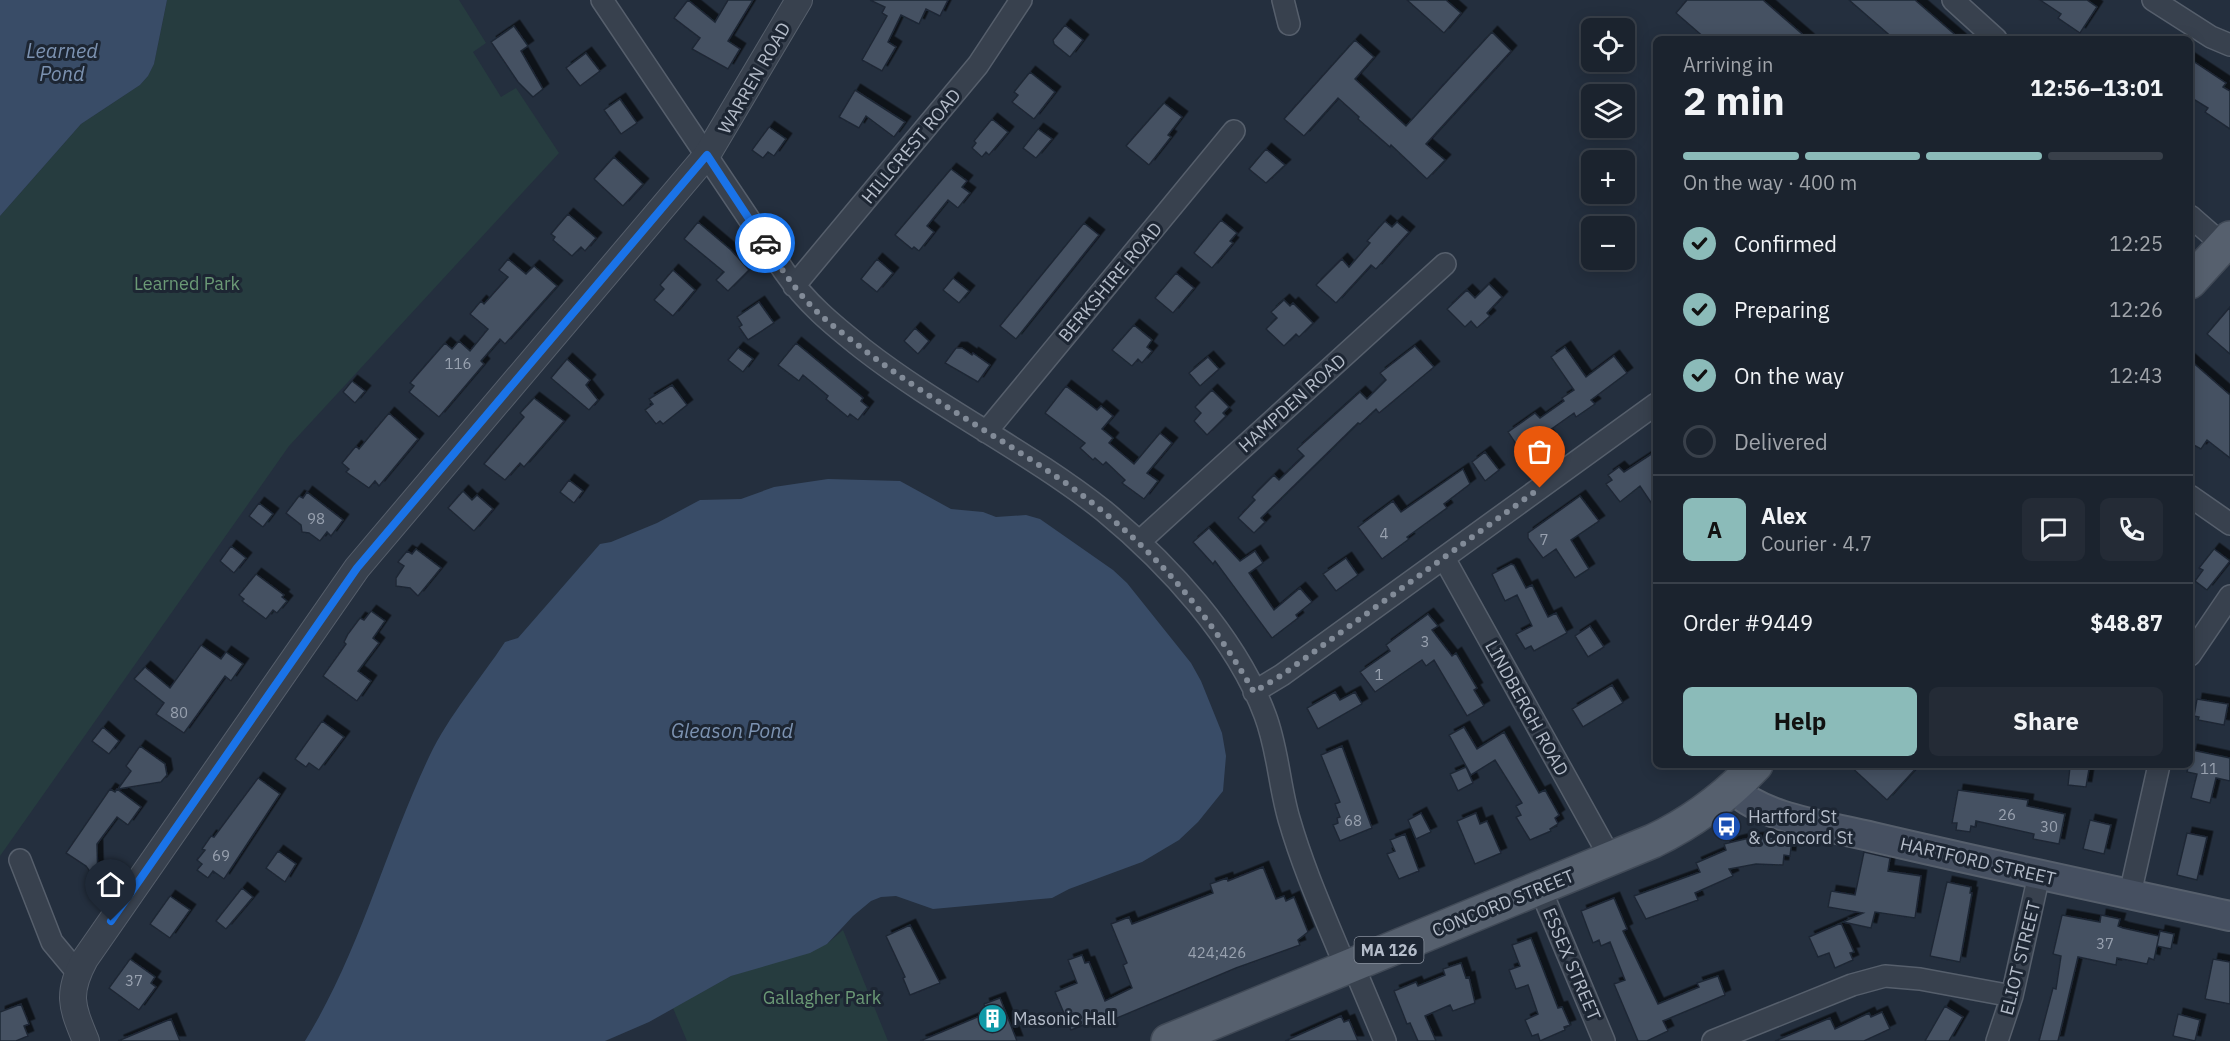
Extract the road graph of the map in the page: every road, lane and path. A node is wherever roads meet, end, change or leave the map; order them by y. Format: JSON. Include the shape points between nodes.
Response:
{"nodes":[{"id":1,"x":602,"y":0,"type":"edge"},
{"id":2,"x":799,"y":0,"type":"edge"},
{"id":3,"x":1021,"y":0,"type":"edge"},
{"id":4,"x":1283,"y":0,"type":"edge"},
{"id":5,"x":1953,"y":0,"type":"edge"},
{"id":6,"x":2153,"y":0,"type":"edge"},
{"id":7,"x":1289,"y":24,"type":"dead end"},
{"id":8,"x":1993,"y":36,"type":"edge"},
{"id":9,"x":2230,"y":45,"type":"edge"},
{"id":10,"x":1234,"y":131,"type":"dead end"},
{"id":11,"x":707,"y":155,"type":"junction"},
{"id":12,"x":2193,"y":218,"type":"edge"},
{"id":13,"x":2228,"y":245,"type":"edge"},
{"id":14,"x":1445,"y":264,"type":"dead end"},
{"id":15,"x":2193,"y":279,"type":"edge"},
{"id":16,"x":794,"y":286,"type":"junction"},
{"id":17,"x":1653,"y":406,"type":"edge"},
{"id":18,"x":986,"y":432,"type":"junction"},
{"id":19,"x":2193,"y":498,"type":"edge"},
{"id":20,"x":2230,"y":524,"type":"edge"},
{"id":21,"x":1139,"y":543,"type":"junction"},
{"id":22,"x":1444,"y":558,"type":"junction"},
{"id":23,"x":2230,"y":596,"type":"edge"},
{"id":24,"x":2193,"y":651,"type":"edge"},
{"id":25,"x":1254,"y":692,"type":"junction"},
{"id":26,"x":1753,"y":768,"type":"edge"},
{"id":27,"x":2157,"y":768,"type":"edge"},
{"id":28,"x":1733,"y":789,"type":"junction"},
{"id":29,"x":1611,"y":859,"type":"junction"},
{"id":30,"x":20,"y":860,"type":"dead end"},
{"id":31,"x":2039,"y":875,"type":"junction"},
{"id":32,"x":1540,"y":888,"type":"junction"},
{"id":33,"x":2130,"y":894,"type":"junction"},
{"id":34,"x":2230,"y":916,"type":"edge"},
{"id":35,"x":1349,"y":966,"type":"junction"},
{"id":36,"x":77,"y":972,"type":"junction"},
{"id":37,"x":2012,"y":996,"type":"junction"},
{"id":38,"x":86,"y":1041,"type":"edge"},
{"id":39,"x":1168,"y":1041,"type":"edge"},
{"id":40,"x":1385,"y":1041,"type":"edge"},
{"id":41,"x":1604,"y":1041,"type":"edge"},
{"id":42,"x":1713,"y":1041,"type":"edge"},
{"id":43,"x":1997,"y":1041,"type":"edge"}],
"edges":[{"from":1,"to":11,"type":"street"},
{"from":2,"to":11,"type":"street","name":"WARREN ROAD"},
{"from":3,"to":16,"type":"street","name":"HILLCREST ROAD","via":[[978,65]]},
{"from":4,"to":7,"type":"street"},
{"from":5,"to":8,"type":"street"},
{"from":6,"to":9,"type":"street","via":[[2211,38]]},
{"from":10,"to":18,"type":"street","name":"BERKSHIRE ROAD"},
{"from":11,"to":16,"type":"street"},
{"from":11,"to":36,"type":"street","name":"WARREN ROAD","via":[[357,568]]},
{"from":12,"to":13,"type":"street"},
{"from":13,"to":15,"type":"main road"},
{"from":14,"to":21,"type":"street","name":"HAMPDEN ROAD"},
{"from":16,"to":18,"type":"street","via":[[818,313],[892,371]]},
{"from":17,"to":22,"type":"street"},
{"from":18,"to":21,"type":"street","via":[[1065,482]]},
{"from":19,"to":20,"type":"street"},
{"from":21,"to":25,"type":"street","via":[[1195,602]]},
{"from":22,"to":25,"type":"street"},
{"from":22,"to":29,"type":"street","name":"LINDBERGH ROAD"},
{"from":23,"to":24,"type":"street"},
{"from":25,"to":35,"type":"street","via":[[1271,735],[1295,840]]},
{"from":26,"to":28,"type":"main road","name":"CONCORD STREET","number":"MA 126"},
{"from":27,"to":33,"type":"street"},
{"from":28,"to":29,"type":"main road","name":"CONCORD STREET","number":"MA 126","via":[[1688,823]]},
{"from":28,"to":31,"type":"main road","name":"HARTFORD STREET","via":[[1744,799],[1776,813]]},
{"from":29,"to":32,"type":"main road","name":"CONCORD STREET","number":"MA 126"},
{"from":30,"to":36,"type":"street","via":[[52,942]]},
{"from":31,"to":33,"type":"main road","name":"HARTFORD STREET"},
{"from":31,"to":37,"type":"street","name":"ELIOT STREET"},
{"from":32,"to":35,"type":"main road","name":"CONCORD STREET","number":"MA 126"},
{"from":32,"to":41,"type":"street","name":"ESSEX STREET"},
{"from":33,"to":34,"type":"main road","name":"HARTFORD STREET"},
{"from":35,"to":39,"type":"main road","name":"CONCORD STREET","number":"MA 126"},
{"from":35,"to":40,"type":"street"},
{"from":36,"to":38,"type":"street","via":[[71,1002]]},
{"from":37,"to":42,"type":"street","via":[[1886,976],[1852,985]]},
{"from":37,"to":43,"type":"street","name":"ELIOT STREET"}]}
